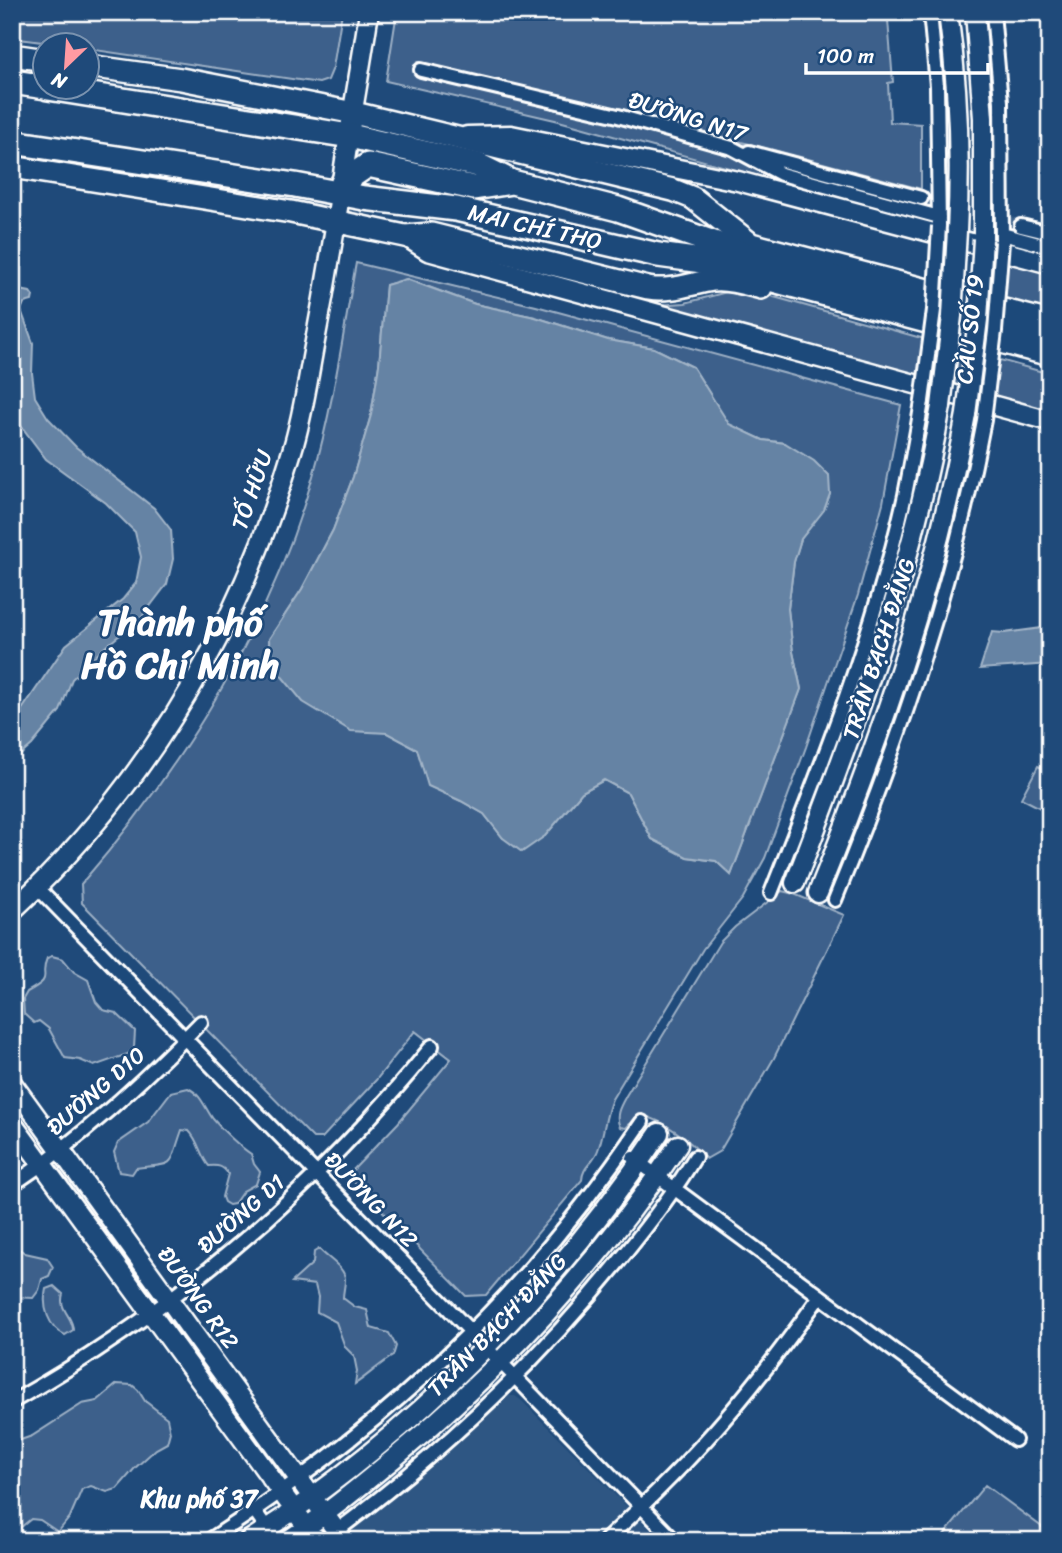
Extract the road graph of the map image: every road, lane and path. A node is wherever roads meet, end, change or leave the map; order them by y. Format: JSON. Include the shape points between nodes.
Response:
{"nodes":[{"id":1,"x":369,"y":12,"type":"edge"},
{"id":2,"x":930,"y":12,"type":"edge"},
{"id":3,"x":948,"y":12,"type":"edge"},
{"id":4,"x":975,"y":12,"type":"edge"},
{"id":5,"x":993,"y":12,"type":"edge"},
{"id":6,"x":12,"y":55,"type":"edge"},
{"id":7,"x":32,"y":58,"type":"edge"},
{"id":8,"x":102,"y":68,"type":"edge"},
{"id":9,"x":421,"y":70,"type":"dead end"},
{"id":10,"x":12,"y":82,"type":"edge"},
{"id":11,"x":32,"y":85,"type":"edge"},
{"id":12,"x":102,"y":96,"type":"edge"},
{"id":13,"x":354,"y":113,"type":"junction"},
{"id":14,"x":350,"y":136,"type":"junction"},
{"id":15,"x":453,"y":136,"type":"junction"},
{"id":16,"x":12,"y":142,"type":"edge"},
{"id":17,"x":732,"y":148,"type":"junction"},
{"id":18,"x":12,"y":167,"type":"edge"},
{"id":19,"x":512,"y":182,"type":"junction"},
{"id":20,"x":340,"y":194,"type":"junction"},
{"id":21,"x":921,"y":198,"type":"tunnel mouth"},
{"id":22,"x":939,"y":221,"type":"junction"},
{"id":23,"x":336,"y":222,"type":"junction"},
{"id":24,"x":1021,"y":226,"type":"tunnel mouth"},
{"id":25,"x":1050,"y":233,"type":"edge"},
{"id":26,"x":405,"y":236,"type":"junction"},
{"id":27,"x":1002,"y":238,"type":"junction"},
{"id":28,"x":1050,"y":247,"type":"edge"},
{"id":29,"x":1050,"y":264,"type":"edge"},
{"id":30,"x":1050,"y":322,"type":"edge"},
{"id":31,"x":1050,"y":335,"type":"edge"},
{"id":32,"x":1050,"y":354,"type":"edge"},
{"id":33,"x":1050,"y":364,"type":"edge"},
{"id":34,"x":941,"y":406,"type":"joint"},
{"id":35,"x":966,"y":414,"type":"joint"},
{"id":36,"x":1050,"y":421,"type":"edge"},
{"id":37,"x":918,"y":424,"type":"junction"},
{"id":38,"x":937,"y":429,"type":"junction"},
{"id":39,"x":962,"y":436,"type":"junction"},
{"id":40,"x":980,"y":441,"type":"junction"},
{"id":41,"x":855,"y":664,"type":"junction"},
{"id":42,"x":873,"y":669,"type":"junction"},
{"id":43,"x":898,"y":678,"type":"junction"},
{"id":44,"x":915,"y":684,"type":"junction"},
{"id":45,"x":795,"y":883,"type":"dead end"},
{"id":46,"x":38,"y":888,"type":"junction"},
{"id":47,"x":771,"y":893,"type":"dead end"},
{"id":48,"x":818,"y":893,"type":"dead end"},
{"id":49,"x":835,"y":901,"type":"dead end"},
{"id":50,"x":12,"y":911,"type":"edge"},
{"id":51,"x":201,"y":1022,"type":"dead end"},
{"id":52,"x":185,"y":1039,"type":"junction"},
{"id":53,"x":432,"y":1046,"type":"dead end"},
{"id":54,"x":12,"y":1083,"type":"edge"},
{"id":55,"x":642,"y":1122,"type":"dead end"},
{"id":56,"x":12,"y":1123,"type":"edge"},
{"id":57,"x":659,"y":1133,"type":"dead end"},
{"id":58,"x":678,"y":1145,"type":"dead end"},
{"id":59,"x":61,"y":1150,"type":"junction"},
{"id":60,"x":623,"y":1150,"type":"junction"},
{"id":61,"x":695,"y":1157,"type":"dead end"},
{"id":62,"x":639,"y":1163,"type":"junction"},
{"id":63,"x":42,"y":1164,"type":"junction"},
{"id":64,"x":317,"y":1175,"type":"junction"},
{"id":65,"x":657,"y":1176,"type":"junction"},
{"id":66,"x":12,"y":1185,"type":"edge"},
{"id":67,"x":675,"y":1189,"type":"junction"},
{"id":68,"x":820,"y":1296,"type":"junction"},
{"id":69,"x":170,"y":1300,"type":"junction"},
{"id":70,"x":151,"y":1314,"type":"junction"},
{"id":71,"x":470,"y":1333,"type":"junction"},
{"id":72,"x":485,"y":1347,"type":"junction"},
{"id":73,"x":499,"y":1363,"type":"junction"},
{"id":74,"x":515,"y":1378,"type":"junction"},
{"id":75,"x":12,"y":1402,"type":"edge"},
{"id":76,"x":1015,"y":1440,"type":"dead end"},
{"id":77,"x":300,"y":1479,"type":"junction"},
{"id":78,"x":282,"y":1492,"type":"junction"},
{"id":79,"x":312,"y":1497,"type":"junction"},
{"id":80,"x":641,"y":1506,"type":"junction"},
{"id":81,"x":259,"y":1507,"type":"junction"},
{"id":82,"x":295,"y":1510,"type":"junction"},
{"id":83,"x":325,"y":1514,"type":"junction"},
{"id":84,"x":273,"y":1530,"type":"edge"},
{"id":85,"x":312,"y":1534,"type":"edge"},
{"id":86,"x":335,"y":1537,"type":"edge"},
{"id":87,"x":208,"y":1541,"type":"edge"},
{"id":88,"x":248,"y":1541,"type":"edge"},
{"id":89,"x":287,"y":1541,"type":"edge"},
{"id":90,"x":605,"y":1541,"type":"edge"},
{"id":91,"x":675,"y":1541,"type":"edge"}],
"edges":[{"from":1,"to":13,"type":"street","name":"TỐ HỮU"},
{"from":2,"to":22,"type":"street","name":"CẦU SỐ 19","via":[[937,86]]},
{"from":3,"to":34,"type":"street","name":"CẦU SỐ 19","bridge":true,"via":[[958,142],[957,231]]},
{"from":4,"to":35,"type":"street","name":"CẦU SỐ 19","bridge":true,"via":[[983,118],[983,239]]},
{"from":5,"to":27,"type":"street","name":"CẦU SỐ 19","via":[[1001,102]]},
{"from":6,"to":7,"type":"main road"},
{"from":8,"to":13,"type":"main road"},
{"from":9,"to":17,"type":"street","name":"ĐƯỜNG N17"},
{"from":10,"to":11,"type":"highway","name":"MAI CHÍ THỌ"},
{"from":12,"to":14,"type":"highway","name":"MAI CHÍ THỌ"},
{"from":13,"to":14,"type":"street","name":"TỐ HỮU"},
{"from":13,"to":15,"type":"main road"},
{"from":14,"to":19,"type":"highway","name":"MAI CHÍ THỌ","via":[[478,166]]},
{"from":14,"to":20,"type":"street","name":"TỐ HỮU"},
{"from":15,"to":29,"type":"street","via":[[511,135],[712,175]]},
{"from":15,"to":30,"type":"main road","via":[[673,190],[693,198],[751,244]]},
{"from":16,"to":20,"type":"highway","name":"MAI CHÍ THỌ"},
{"from":17,"to":21,"type":"street"},
{"from":17,"to":22,"type":"street","name":"ĐƯỜNG N17","via":[[781,174]]},
{"from":18,"to":23,"type":"main road","name":"MAI CHÍ THỌ"},
{"from":19,"to":20,"type":"highway","via":[[474,188],[368,165],[343,182]]},
{"from":19,"to":31,"type":"highway","name":"MAI CHÍ THỌ","via":[[618,209],[748,255]]},
{"from":20,"to":23,"type":"street","name":"TỐ HỮU"},
{"from":20,"to":32,"type":"highway","name":"MAI CHÍ THỌ","via":[[456,209],[702,261]]},
{"from":22,"to":37,"type":"street","name":"CẦU SỐ 19","bridge":true,"via":[[934,310]]},
{"from":23,"to":26,"type":"main road","name":"MAI CHÍ THỌ"},
{"from":23,"to":46,"type":"street","name":"TỐ HỮU","via":[[293,449],[232,611],[196,682],[153,750]]},
{"from":24,"to":25,"type":"street"},
{"from":26,"to":33,"type":"main road","name":"MAI CHÍ THỌ","via":[[431,233],[657,290],[715,280],[738,282]]},
{"from":26,"to":36,"type":"street","name":"MAI CHÍ THỌ","via":[[428,251]]},
{"from":27,"to":28,"type":"street"},
{"from":27,"to":40,"type":"street","name":"CẦU SỐ 19","bridge":true},
{"from":34,"to":38,"type":"street","name":"TRẦN BẠCH ĐẰNG"},
{"from":35,"to":39,"type":"street","name":"TRẦN BẠCH ĐẰNG"},
{"from":37,"to":38,"type":"street"},
{"from":37,"to":41,"type":"street","name":"CẦU SỐ 19","via":[[889,555]]},
{"from":38,"to":42,"type":"street","name":"TRẦN BẠCH ĐẰNG","via":[[909,552]]},
{"from":39,"to":40,"type":"street"},
{"from":39,"to":43,"type":"street","name":"TRẦN BẠCH ĐẰNG","via":[[933,564]]},
{"from":40,"to":44,"type":"street","name":"CẦU SỐ 19","via":[[956,551]]},
{"from":41,"to":42,"type":"street"},
{"from":41,"to":47,"type":"street","name":"CẦU SỐ 19"},
{"from":42,"to":45,"type":"street","name":"TRẦN BẠCH ĐẰNG"},
{"from":43,"to":44,"type":"street"},
{"from":43,"to":48,"type":"street","name":"TRẦN BẠCH ĐẰNG"},
{"from":44,"to":49,"type":"street","name":"CẦU SỐ 19"},
{"from":46,"to":50,"type":"street","name":"TỐ HỮU"},
{"from":46,"to":52,"type":"street","name":"ĐƯỜNG N12"},
{"from":51,"to":52,"type":"street","name":"ĐƯỜNG D10"},
{"from":52,"to":59,"type":"street","name":"ĐƯỜNG D10"},
{"from":52,"to":64,"type":"street","name":"ĐƯỜNG N12"},
{"from":53,"to":64,"type":"street","name":"ĐƯỜNG D1"},
{"from":54,"to":59,"type":"street","name":"ĐƯỜNG R12"},
{"from":55,"to":60,"type":"street"},
{"from":56,"to":63,"type":"street","name":"ĐƯỜNG R12"},
{"from":57,"to":62,"type":"street","name":"TRẦN BẠCH ĐẰNG"},
{"from":58,"to":65,"type":"street","name":"TRẦN BẠCH ĐẰNG"},
{"from":59,"to":63,"type":"street","name":"ĐƯỜNG D10"},
{"from":59,"to":69,"type":"street","name":"ĐƯỜNG R12"},
{"from":60,"to":62,"type":"street"},
{"from":60,"to":71,"type":"street","via":[[560,1235]]},
{"from":61,"to":67,"type":"street"},
{"from":62,"to":65,"type":"street"},
{"from":62,"to":72,"type":"street","name":"TRẦN BẠCH ĐẰNG","via":[[568,1257]]},
{"from":63,"to":66,"type":"street","name":"ĐƯỜNG D10"},
{"from":63,"to":70,"type":"street","name":"ĐƯỜNG R12"},
{"from":64,"to":69,"type":"street","name":"ĐƯỜNG D1"},
{"from":64,"to":71,"type":"street","name":"ĐƯỜNG N12"},
{"from":65,"to":67,"type":"street"},
{"from":65,"to":73,"type":"street","name":"TRẦN BẠCH ĐẰNG","via":[[584,1270]]},
{"from":67,"to":68,"type":"street"},
{"from":67,"to":74,"type":"street","via":[[602,1282]]},
{"from":68,"to":76,"type":"street"},
{"from":68,"to":80,"type":"street","via":[[709,1437]]},
{"from":69,"to":70,"type":"street","name":"ĐƯỜNG D1"},
{"from":69,"to":77,"type":"street","name":"ĐƯỜNG R12"},
{"from":70,"to":75,"type":"street","name":"ĐƯỜNG D1"},
{"from":70,"to":78,"type":"street","name":"ĐƯỜNG R12"},
{"from":71,"to":72,"type":"street","name":"ĐƯỜNG N12"},
{"from":71,"to":77,"type":"street","via":[[381,1416]]},
{"from":72,"to":73,"type":"street","name":"ĐƯỜNG N12"},
{"from":72,"to":79,"type":"street","name":"TRẦN BẠCH ĐẰNG","via":[[405,1422]]},
{"from":73,"to":74,"type":"street","name":"ĐƯỜNG N12"},
{"from":73,"to":83,"type":"street","name":"TRẦN BẠCH ĐẰNG","via":[[415,1441]]},
{"from":74,"to":80,"type":"street","name":"ĐƯỜNG N12"},
{"from":74,"to":86,"type":"street"},
{"from":77,"to":78,"type":"street"},
{"from":77,"to":79,"type":"street","name":"ĐƯỜNG R12"},
{"from":78,"to":81,"type":"street"},
{"from":78,"to":82,"type":"street","name":"ĐƯỜNG R12"},
{"from":79,"to":82,"type":"street","name":"TRẦN BẠCH ĐẰNG"},
{"from":79,"to":83,"type":"street","name":"ĐƯỜNG R12"},
{"from":80,"to":90,"type":"street"},
{"from":80,"to":91,"type":"street","name":"ĐƯỜNG N12"},
{"from":81,"to":84,"type":"street"},
{"from":81,"to":87,"type":"street"},
{"from":82,"to":84,"type":"street"},
{"from":82,"to":85,"type":"street","name":"ĐƯỜNG R12"},
{"from":83,"to":85,"type":"street","name":"TRẦN BẠCH ĐẰNG"},
{"from":83,"to":86,"type":"street","name":"ĐƯỜNG R12"},
{"from":84,"to":88,"type":"street"},
{"from":85,"to":89,"type":"street"}]}
